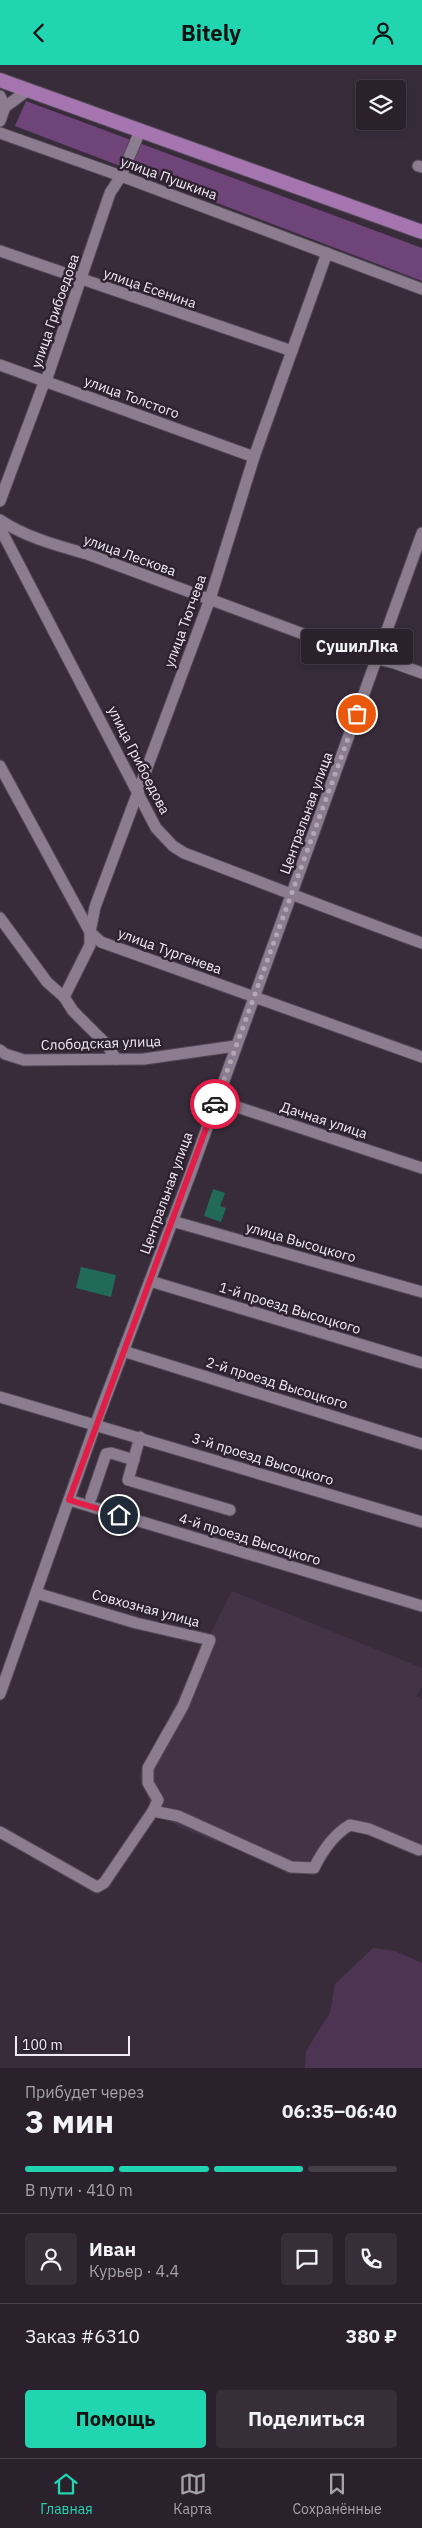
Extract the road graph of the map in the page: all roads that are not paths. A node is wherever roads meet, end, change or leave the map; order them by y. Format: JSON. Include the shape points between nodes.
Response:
{"nodes":[{"id":1,"x":0,"y":83,"type":"edge"},
{"id":2,"x":28,"y":90,"type":"junction"},
{"id":3,"x":2,"y":101,"type":"edge"},
{"id":4,"x":0,"y":121,"type":"edge"},
{"id":5,"x":140,"y":131,"type":"junction"},
{"id":6,"x":0,"y":133,"type":"edge"},
{"id":7,"x":121,"y":176,"type":"junction"},
{"id":8,"x":422,"y":233,"type":"edge"},
{"id":9,"x":0,"y":251,"type":"edge"},
{"id":10,"x":327,"y":253,"type":"junction"},
{"id":11,"x":81,"y":281,"type":"junction"},
{"id":12,"x":422,"y":289,"type":"edge"},
{"id":13,"x":292,"y":351,"type":"junction"},
{"id":14,"x":0,"y":365,"type":"edge"},
{"id":15,"x":46,"y":381,"type":"junction"},
{"id":16,"x":254,"y":457,"type":"junction"},
{"id":17,"x":0,"y":501,"type":"edge"},
{"id":18,"x":0,"y":520,"type":"edge"},
{"id":19,"x":0,"y":528,"type":"edge"},
{"id":20,"x":422,"y":533,"type":"edge"},
{"id":21,"x":210,"y":599,"type":"junction"},
{"id":22,"x":376,"y":659,"type":"junction"},
{"id":23,"x":422,"y":673,"type":"edge"},
{"id":24,"x":0,"y":766,"type":"edge"},
{"id":25,"x":138,"y":791,"type":"junction"},
{"id":26,"x":292,"y":894,"type":"junction"},
{"id":27,"x":0,"y":918,"type":"edge"},
{"id":28,"x":90,"y":932,"type":"junction"},
{"id":29,"x":422,"y":943,"type":"edge"},
{"id":30,"x":64,"y":997,"type":"junction"},
{"id":31,"x":254,"y":997,"type":"junction"},
{"id":32,"x":235,"y":1046,"type":"junction"},
{"id":33,"x":0,"y":1050,"type":"edge"},
{"id":34,"x":422,"y":1057,"type":"edge"},
{"id":35,"x":116,"y":1059,"type":"junction"},
{"id":36,"x":216,"y":1100,"type":"junction"},
{"id":37,"x":422,"y":1168,"type":"edge"},
{"id":38,"x":172,"y":1221,"type":"junction"},
{"id":39,"x":150,"y":1281,"type":"junction"},
{"id":40,"x":422,"y":1292,"type":"edge"},
{"id":41,"x":123,"y":1351,"type":"junction"},
{"id":42,"x":422,"y":1363,"type":"edge"},
{"id":43,"x":0,"y":1397,"type":"edge"},
{"id":44,"x":96,"y":1423,"type":"junction"},
{"id":45,"x":140,"y":1437,"type":"junction"},
{"id":46,"x":422,"y":1444,"type":"edge"},
{"id":47,"x":134,"y":1460,"type":"junction"},
{"id":48,"x":91,"y":1497,"type":"dead end"},
{"id":49,"x":69,"y":1500,"type":"junction"},
{"id":50,"x":230,"y":1510,"type":"dead end"},
{"id":51,"x":422,"y":1522,"type":"edge"},
{"id":52,"x":36,"y":1593,"type":"junction"},
{"id":53,"x":422,"y":1606,"type":"edge"},
{"id":54,"x":0,"y":1694,"type":"edge"},
{"id":55,"x":153,"y":1811,"type":"junction"},
{"id":56,"x":0,"y":1832,"type":"edge"},
{"id":57,"x":419,"y":1850,"type":"dead end"}],
"edges":[{"from":1,"to":2,"type":"main road"},
{"from":2,"to":3,"type":"street"},
{"from":2,"to":5,"type":"main road"},
{"from":3,"to":4,"type":"street"},
{"from":5,"to":7,"type":"street","name":"улица Грибоедова"},
{"from":5,"to":8,"type":"main road"},
{"from":6,"to":7,"type":"street","name":"улица Пушкина"},
{"from":7,"to":10,"type":"street","name":"улица Пушкина"},
{"from":7,"to":11,"type":"street","name":"улица Грибоедова","via":[[110,193]]},
{"from":9,"to":11,"type":"street","name":"улица Есенина"},
{"from":10,"to":12,"type":"street","name":"улица Пушкина"},
{"from":10,"to":13,"type":"street","name":"улица Тютчева"},
{"from":11,"to":13,"type":"street","name":"улица Есенина"},
{"from":11,"to":15,"type":"street","name":"улица Грибоедова"},
{"from":13,"to":16,"type":"street","name":"улица Тютчева"},
{"from":14,"to":15,"type":"street","name":"улица Толстого"},
{"from":15,"to":16,"type":"street","name":"улица Толстого"},
{"from":15,"to":17,"type":"street","name":"улица Грибоедова"},
{"from":16,"to":21,"type":"street","name":"улица Тютчева"},
{"from":18,"to":21,"type":"street","name":"улица Лескова","via":[[15,530],[53,545],[90,555]]},
{"from":19,"to":25,"type":"street","name":"улица Грибоедова"},
{"from":20,"to":22,"type":"street","name":"Центральная улица"},
{"from":21,"to":22,"type":"street","name":"улица Лескова"},
{"from":21,"to":25,"type":"street","name":"улица Тютчева"},
{"from":22,"to":23,"type":"street","name":"улица Лескова"},
{"from":22,"to":26,"type":"street","name":"Центральная улица"},
{"from":24,"to":28,"type":"street","name":"улица Тургенева"},
{"from":25,"to":26,"type":"street","name":"улица Грибоедова","via":[[156,828],[173,846]]},
{"from":25,"to":28,"type":"street","name":"улица Тютчева","via":[[95,907]]},
{"from":26,"to":29,"type":"street","name":"улица Грибоедова"},
{"from":26,"to":31,"type":"street","name":"Центральная улица"},
{"from":27,"to":30,"type":"street","via":[[47,982]]},
{"from":28,"to":30,"type":"street","name":"улица Тютчева","via":[[90,945]]},
{"from":28,"to":31,"type":"street","name":"улица Тургенева","via":[[101,943]]},
{"from":30,"to":35,"type":"street"},
{"from":31,"to":32,"type":"street","name":"Центральная улица"},
{"from":31,"to":34,"type":"street","name":"улица Тургенева"},
{"from":32,"to":35,"type":"street","name":"Слободская улица","via":[[144,1059]]},
{"from":32,"to":36,"type":"street","name":"Центральная улица"},
{"from":33,"to":35,"type":"street","name":"Слободская улица","via":[[24,1060]]},
{"from":36,"to":37,"type":"street","name":"Дачная улица"},
{"from":36,"to":38,"type":"street","name":"Центральная улица"},
{"from":38,"to":39,"type":"street","name":"Центральная улица"},
{"from":38,"to":40,"type":"street","name":"улица Высоцкого"},
{"from":39,"to":41,"type":"street","name":"Центральная улица"},
{"from":39,"to":42,"type":"street","name":"1-й проезд Высоцкого"},
{"from":41,"to":44,"type":"street","name":"Центральная улица"},
{"from":41,"to":46,"type":"street","name":"2-й проезд Высоцкого"},
{"from":43,"to":44,"type":"street","name":"3-й проезд Высоцкого"},
{"from":44,"to":45,"type":"street","name":"3-й проезд Высоцкого"},
{"from":44,"to":49,"type":"street","name":"Центральная улица"},
{"from":45,"to":47,"type":"street"},
{"from":45,"to":51,"type":"street","name":"3-й проезд Высоцкого"},
{"from":47,"to":48,"type":"street","via":[[106,1454]]},
{"from":47,"to":50,"type":"street","via":[[128,1480]]},
{"from":49,"to":52,"type":"street","name":"Центральная улица"},
{"from":49,"to":53,"type":"street","name":"4-й проезд Высоцкого"},
{"from":52,"to":54,"type":"street","name":"Центральная улица"},
{"from":52,"to":55,"type":"street","name":"Совхозная улица","via":[[136,1623],[210,1640],[183,1706],[148,1768],[148,1783],[158,1799]]},
{"from":55,"to":56,"type":"street","via":[[104,1883],[97,1887]]},
{"from":55,"to":57,"type":"street","via":[[178,1816],[291,1867],[314,1868],[323,1850],[350,1825]]}]}
